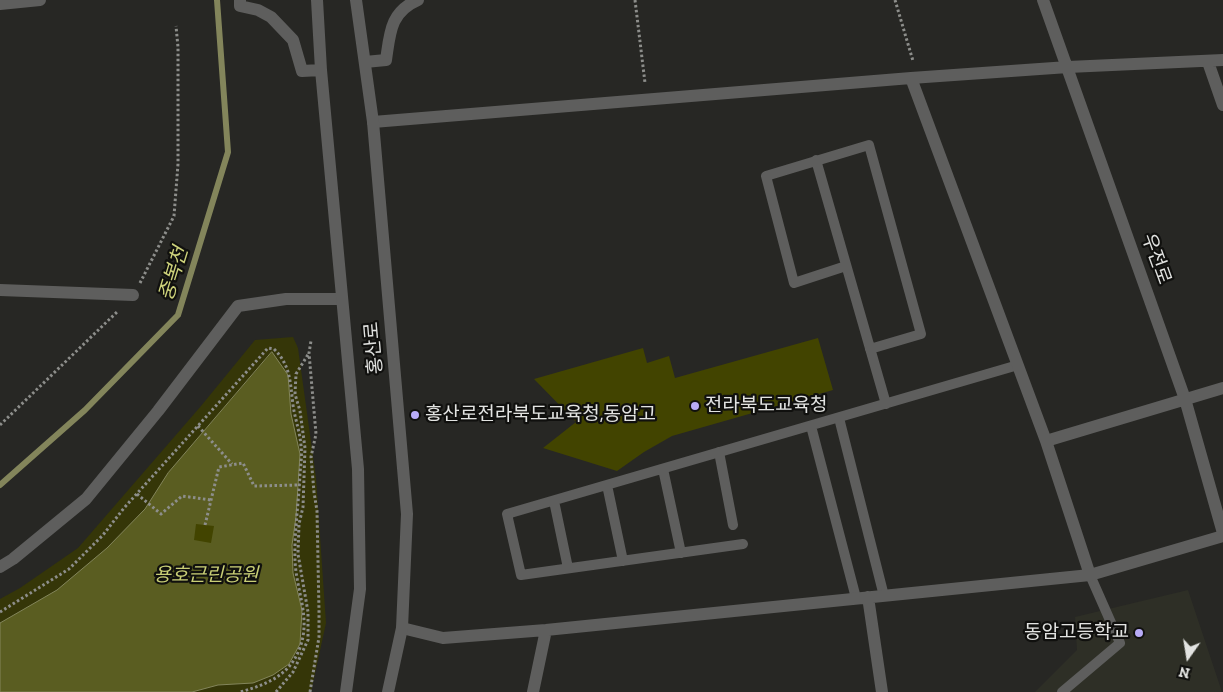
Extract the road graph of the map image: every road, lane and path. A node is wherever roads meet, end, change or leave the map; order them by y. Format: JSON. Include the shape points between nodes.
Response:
{"nodes":[{"id":1,"x":40,"y":0,"type":"edge"},
{"id":2,"x":240,"y":0,"type":"edge"},
{"id":3,"x":317,"y":0,"type":"edge"},
{"id":4,"x":356,"y":0,"type":"edge"},
{"id":5,"x":418,"y":0,"type":"edge"},
{"id":6,"x":635,"y":0,"type":"edge"},
{"id":7,"x":896,"y":0,"type":"edge"},
{"id":8,"x":1044,"y":0,"type":"edge"},
{"id":9,"x":0,"y":4,"type":"edge"},
{"id":10,"x":176,"y":26,"type":"dead end"},
{"id":11,"x":1223,"y":60,"type":"edge"},
{"id":12,"x":364,"y":62,"type":"junction"},
{"id":13,"x":1208,"y":62,"type":"junction"},
{"id":14,"x":914,"y":64,"type":"dead end"},
{"id":15,"x":1068,"y":67,"type":"junction"},
{"id":16,"x":321,"y":70,"type":"junction"},
{"id":17,"x":911,"y":78,"type":"junction"},
{"id":18,"x":645,"y":86,"type":"dead end"},
{"id":19,"x":1223,"y":105,"type":"edge"},
{"id":20,"x":373,"y":122,"type":"junction"},
{"id":21,"x":816,"y":160,"type":"junction"},
{"id":22,"x":846,"y":266,"type":"junction"},
{"id":23,"x":0,"y":290,"type":"edge"},
{"id":24,"x":133,"y":295,"type":"junction"},
{"id":25,"x":341,"y":299,"type":"junction"},
{"id":26,"x":310,"y":341,"type":"dead end"},
{"id":27,"x":870,"y":349,"type":"junction"},
{"id":28,"x":309,"y":353,"type":"junction"},
{"id":29,"x":1018,"y":365,"type":"junction"},
{"id":30,"x":1223,"y":388,"type":"edge"},
{"id":31,"x":1185,"y":399,"type":"junction"},
{"id":32,"x":886,"y":404,"type":"junction"},
{"id":33,"x":839,"y":418,"type":"junction"},
{"id":34,"x":0,"y":425,"type":"edge"},
{"id":35,"x":198,"y":426,"type":"junction"},
{"id":36,"x":811,"y":426,"type":"junction"},
{"id":37,"x":1046,"y":441,"type":"junction"},
{"id":38,"x":720,"y":452,"type":"junction"},
{"id":39,"x":232,"y":464,"type":"junction"},
{"id":40,"x":663,"y":469,"type":"junction"},
{"id":41,"x":300,"y":485,"type":"junction"},
{"id":42,"x":607,"y":485,"type":"junction"},
{"id":43,"x":137,"y":494,"type":"junction"},
{"id":44,"x":211,"y":500,"type":"junction"},
{"id":45,"x":554,"y":501,"type":"junction"},
{"id":46,"x":205,"y":525,"type":"dead end"},
{"id":47,"x":733,"y":525,"type":"dead end"},
{"id":48,"x":1223,"y":534,"type":"edge"},
{"id":49,"x":743,"y":544,"type":"dead end"},
{"id":50,"x":681,"y":553,"type":"junction"},
{"id":51,"x":622,"y":561,"type":"junction"},
{"id":52,"x":0,"y":567,"type":"edge"},
{"id":53,"x":568,"y":568,"type":"junction"},
{"id":54,"x":1090,"y":575,"type":"junction"},
{"id":55,"x":884,"y":596,"type":"junction"},
{"id":56,"x":862,"y":598,"type":"junction"},
{"id":57,"x":0,"y":612,"type":"edge"},
{"id":58,"x":402,"y":628,"type":"junction"},
{"id":59,"x":546,"y":630,"type":"junction"},
{"id":60,"x":240,"y":692,"type":"edge"},
{"id":61,"x":276,"y":692,"type":"edge"},
{"id":62,"x":310,"y":692,"type":"edge"},
{"id":63,"x":346,"y":692,"type":"edge"},
{"id":64,"x":388,"y":692,"type":"edge"},
{"id":65,"x":533,"y":692,"type":"edge"},
{"id":66,"x":882,"y":692,"type":"edge"},
{"id":67,"x":1062,"y":692,"type":"edge"}],
"edges":[{"from":1,"to":9,"type":"street"},
{"from":2,"to":16,"type":"street","via":[[240,6],[271,17],[293,40],[302,71]]},
{"from":3,"to":16,"type":"street","name":"홍산로"},
{"from":4,"to":12,"type":"street","name":"홍산로"},
{"from":5,"to":12,"type":"street","via":[[407,5],[391,25],[386,60]]},
{"from":6,"to":18,"type":"path"},
{"from":7,"to":14,"type":"path"},
{"from":8,"to":15,"type":"street","name":"우전로"},
{"from":10,"to":24,"type":"path","via":[[178,164],[174,216]]},
{"from":11,"to":13,"type":"street"},
{"from":12,"to":20,"type":"street","name":"홍산로"},
{"from":13,"to":15,"type":"street"},
{"from":13,"to":19,"type":"street"},
{"from":15,"to":17,"type":"street"},
{"from":15,"to":31,"type":"street","name":"우전로"},
{"from":16,"to":25,"type":"street","name":"홍산로"},
{"from":17,"to":20,"type":"street"},
{"from":17,"to":29,"type":"street"},
{"from":20,"to":58,"type":"street","name":"홍산로","via":[[408,514]]},
{"from":21,"to":22,"type":"lane"},
{"from":21,"to":22,"type":"lane","via":[[766,176],[794,283]]},
{"from":21,"to":27,"type":"lane","via":[[870,145],[921,334]]},
{"from":22,"to":27,"type":"lane"},
{"from":23,"to":24,"type":"street"},
{"from":24,"to":34,"type":"path"},
{"from":25,"to":52,"type":"street","via":[[286,299],[238,306],[86,499]]},
{"from":25,"to":63,"type":"street","name":"홍산로","via":[[358,469],[360,589]]},
{"from":26,"to":28,"type":"path"},
{"from":27,"to":32,"type":"lane"},
{"from":28,"to":61,"type":"path","via":[[296,374],[295,394],[305,448],[298,554],[308,612],[308,640],[293,672]]},
{"from":28,"to":62,"type":"path","via":[[316,434],[311,457],[318,511],[319,611],[319,637]]},
{"from":29,"to":32,"type":"lane"},
{"from":29,"to":37,"type":"street"},
{"from":30,"to":31,"type":"street"},
{"from":31,"to":37,"type":"street"},
{"from":31,"to":48,"type":"street","name":"우전로"},
{"from":32,"to":33,"type":"lane"},
{"from":33,"to":36,"type":"lane"},
{"from":33,"to":55,"type":"lane"},
{"from":35,"to":39,"type":"path"},
{"from":35,"to":41,"type":"path","via":[[268,348],[274,349],[284,358],[290,374],[302,447]]},
{"from":35,"to":43,"type":"path"},
{"from":36,"to":38,"type":"lane"},
{"from":36,"to":56,"type":"lane"},
{"from":37,"to":54,"type":"street"},
{"from":38,"to":40,"type":"lane"},
{"from":38,"to":47,"type":"lane"},
{"from":39,"to":41,"type":"path","via":[[243,463],[254,486]]},
{"from":39,"to":44,"type":"path","via":[[219,467]]},
{"from":40,"to":42,"type":"lane"},
{"from":40,"to":50,"type":"lane"},
{"from":41,"to":60,"type":"path","via":[[295,563],[304,612],[300,650],[290,669],[263,686]]},
{"from":42,"to":45,"type":"lane"},
{"from":42,"to":51,"type":"lane"},
{"from":43,"to":44,"type":"path","via":[[161,514],[182,496]]},
{"from":43,"to":57,"type":"path","via":[[69,569]]},
{"from":44,"to":46,"type":"path"},
{"from":45,"to":53,"type":"lane"},
{"from":45,"to":53,"type":"lane","via":[[507,514],[521,575]]},
{"from":48,"to":54,"type":"street"},
{"from":49,"to":50,"type":"lane"},
{"from":50,"to":51,"type":"lane"},
{"from":51,"to":53,"type":"lane"},
{"from":54,"to":55,"type":"street"},
{"from":54,"to":67,"type":"lane","via":[[1120,643]]},
{"from":55,"to":56,"type":"street"},
{"from":56,"to":59,"type":"street"},
{"from":56,"to":66,"type":"street"},
{"from":58,"to":59,"type":"street","via":[[443,638]]},
{"from":58,"to":64,"type":"street","name":"홍산로"},
{"from":59,"to":65,"type":"street"}]}
